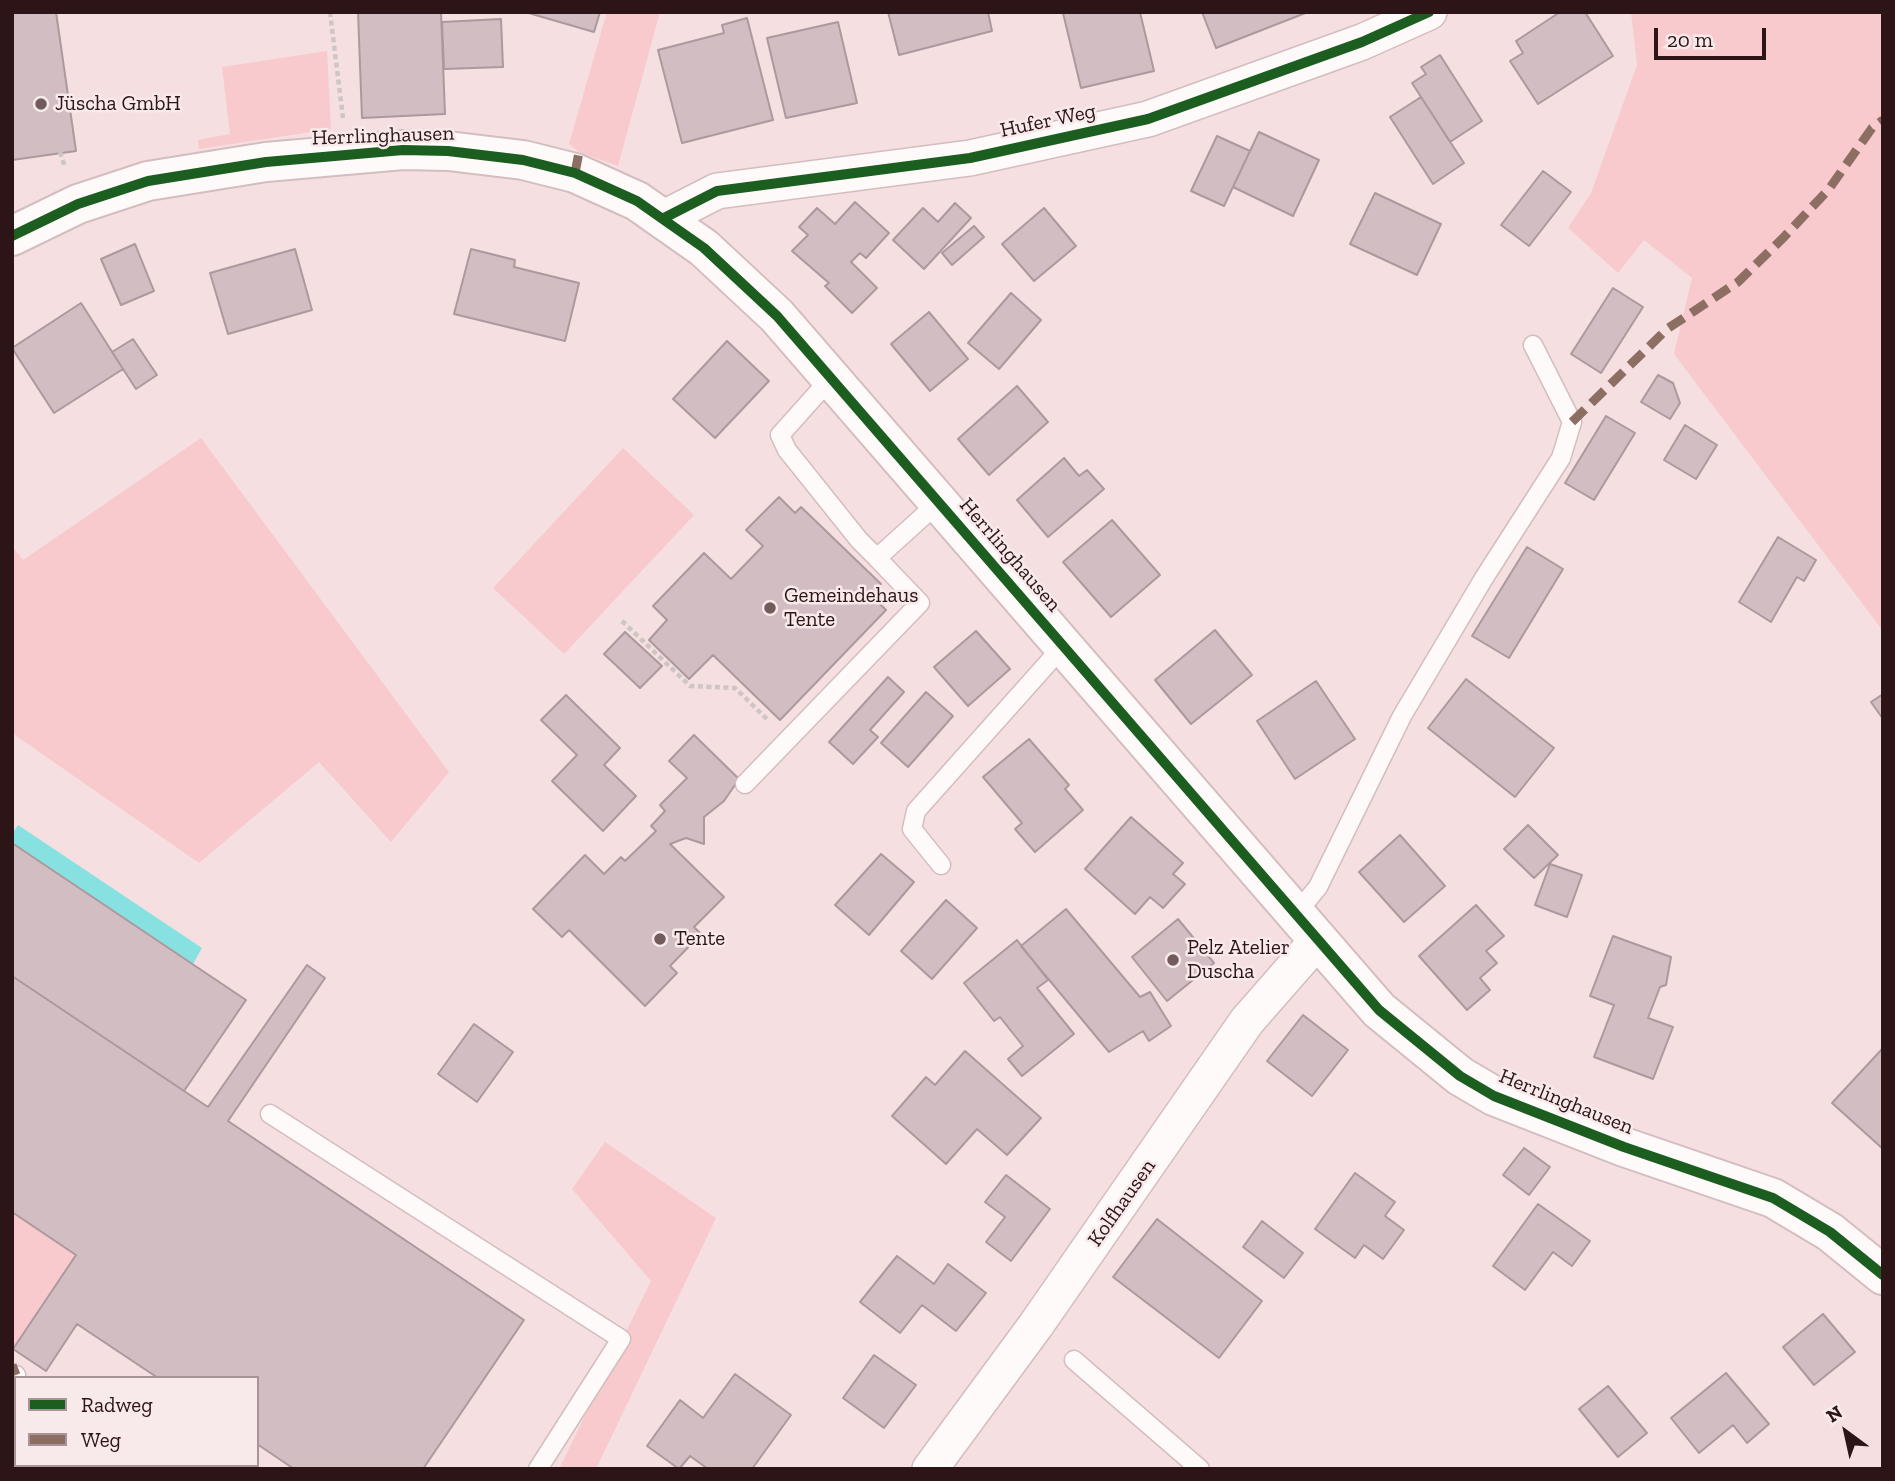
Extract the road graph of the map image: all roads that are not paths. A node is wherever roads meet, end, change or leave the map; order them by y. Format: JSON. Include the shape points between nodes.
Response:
{"nodes":[{"id":1,"x":1429,"y":12,"type":"edge"},
{"id":2,"x":664,"y":218,"type":"junction"},
{"id":3,"x":12,"y":236,"type":"edge"},
{"id":4,"x":1533,"y":345,"type":"dead end"},
{"id":5,"x":831,"y":378,"type":"junction"},
{"id":6,"x":939,"y":502,"type":"junction"},
{"id":7,"x":877,"y":558,"type":"junction"},
{"id":8,"x":1063,"y":645,"type":"junction"},
{"id":9,"x":745,"y":784,"type":"dead end"},
{"id":10,"x":942,"y":865,"type":"dead end"},
{"id":11,"x":1306,"y":928,"type":"junction"},
{"id":12,"x":270,"y":1114,"type":"dead end"},
{"id":13,"x":1883,"y":1275,"type":"edge"},
{"id":14,"x":1074,"y":1360,"type":"dead end"},
{"id":15,"x":538,"y":1469,"type":"edge"},
{"id":16,"x":930,"y":1469,"type":"edge"},
{"id":17,"x":1200,"y":1469,"type":"edge"}],
"edges":[{"from":1,"to":2,"type":"street","name":"Hufer Weg","via":[[1362,42],[1147,119],[970,158],[717,191]]},
{"from":2,"to":3,"type":"street","name":"Herrlinghausen","via":[[575,173],[523,160],[448,150],[348,153],[148,181],[78,204]]},
{"from":2,"to":5,"type":"street","name":"Herrlinghausen","via":[[777,316]]},
{"from":4,"to":11,"type":"lane","via":[[1572,422],[1561,458],[1402,716],[1318,887]]},
{"from":5,"to":6,"type":"street","name":"Herrlinghausen"},
{"from":5,"to":7,"type":"lane","via":[[780,435],[829,505]]},
{"from":6,"to":7,"type":"lane"},
{"from":6,"to":8,"type":"street","name":"Herrlinghausen"},
{"from":7,"to":9,"type":"lane","via":[[920,603]]},
{"from":8,"to":10,"type":"lane","via":[[916,811],[912,829]]},
{"from":8,"to":11,"type":"street","name":"Herrlinghausen"},
{"from":11,"to":13,"type":"street","name":"Herrlinghausen","via":[[1379,1010],[1460,1076],[1512,1105],[1773,1198],[1830,1232]]},
{"from":11,"to":16,"type":"street","name":"Kolfhausen","via":[[1111,1219]]},
{"from":12,"to":15,"type":"lane","via":[[621,1339]]},
{"from":14,"to":17,"type":"lane"}]}
